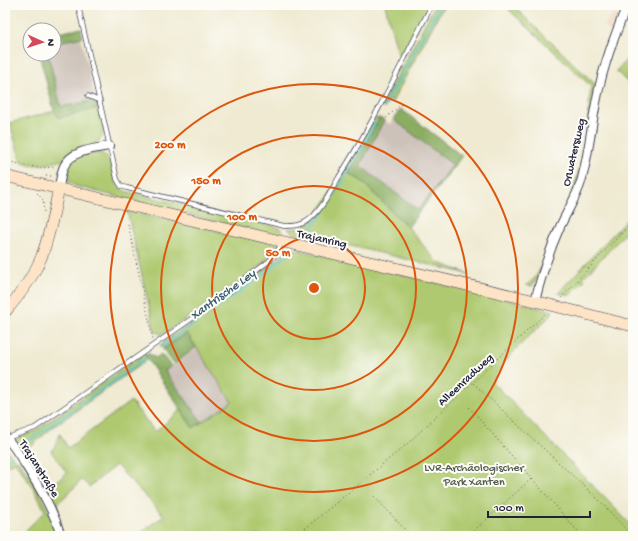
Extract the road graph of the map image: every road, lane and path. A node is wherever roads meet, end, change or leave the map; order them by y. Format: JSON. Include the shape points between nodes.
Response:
{"nodes":[{"id":1,"x":78,"y":5,"type":"edge"},
{"id":2,"x":432,"y":5,"type":"edge"},
{"id":3,"x":627,"y":5,"type":"edge"},
{"id":4,"x":88,"y":96,"type":"dead end"},
{"id":5,"x":100,"y":101,"type":"junction"},
{"id":6,"x":402,"y":104,"type":"dead end"},
{"id":7,"x":386,"y":118,"type":"dead end"},
{"id":8,"x":109,"y":146,"type":"junction"},
{"id":9,"x":5,"y":162,"type":"edge"},
{"id":10,"x":64,"y":167,"type":"junction"},
{"id":11,"x":61,"y":175,"type":"junction"},
{"id":12,"x":5,"y":176,"type":"edge"},
{"id":13,"x":43,"y":176,"type":"dead end"},
{"id":14,"x":59,"y":188,"type":"junction"},
{"id":15,"x":36,"y":192,"type":"dead end"},
{"id":16,"x":44,"y":219,"type":"dead end"},
{"id":17,"x":633,"y":221,"type":"edge"},
{"id":18,"x":128,"y":224,"type":"dead end"},
{"id":19,"x":282,"y":242,"type":"junction"},
{"id":20,"x":535,"y":301,"type":"junction"},
{"id":21,"x":553,"y":306,"type":"junction"},
{"id":22,"x":5,"y":312,"type":"edge"},
{"id":23,"x":633,"y":326,"type":"edge"},
{"id":24,"x":154,"y":344,"type":"junction"},
{"id":25,"x":472,"y":383,"type":"junction"},
{"id":26,"x":469,"y":407,"type":"dead end"},
{"id":27,"x":6,"y":437,"type":"edge"},
{"id":28,"x":531,"y":479,"type":"junction"},
{"id":29,"x":374,"y":496,"type":"dead end"},
{"id":30,"x":61,"y":536,"type":"edge"},
{"id":31,"x":296,"y":536,"type":"edge"},
{"id":32,"x":411,"y":536,"type":"edge"},
{"id":33,"x":468,"y":536,"type":"edge"},
{"id":34,"x":582,"y":536,"type":"edge"},
{"id":35,"x":632,"y":536,"type":"edge"}],
"edges":[{"from":1,"to":5,"type":"lane"},
{"from":2,"to":8,"type":"lane","via":[[348,163],[322,205],[311,218],[300,225],[284,226],[121,186]]},
{"from":3,"to":20,"type":"street","name":"Orwatersweg","via":[[603,73],[580,183],[553,245]]},
{"from":4,"to":5,"type":"lane"},
{"from":5,"to":8,"type":"lane"},
{"from":6,"to":7,"type":"path"},
{"from":8,"to":10,"type":"street","via":[[81,152],[69,159]]},
{"from":9,"to":10,"type":"path","via":[[40,168]]},
{"from":10,"to":11,"type":"street"},
{"from":11,"to":13,"type":"path"},
{"from":11,"to":14,"type":"street"},
{"from":12,"to":14,"type":"main road","name":"Trajanring"},
{"from":14,"to":19,"type":"main road","name":"Trajanring"},
{"from":14,"to":22,"type":"main road","via":[[41,258],[19,295]]},
{"from":15,"to":16,"type":"path","via":[[43,200]]},
{"from":17,"to":21,"type":"path","name":"Alleenradweg"},
{"from":18,"to":24,"type":"path"},
{"from":19,"to":20,"type":"main road","name":"Trajanring"},
{"from":19,"to":24,"type":"lane","via":[[275,255],[244,281]]},
{"from":20,"to":21,"type":"main road","name":"Trajanring"},
{"from":21,"to":23,"type":"main road","name":"Trajanring"},
{"from":21,"to":25,"type":"path","name":"Alleenradweg"},
{"from":24,"to":27,"type":"lane","via":[[35,428]]},
{"from":25,"to":31,"type":"path","name":"Alleenradweg","via":[[406,445]]},
{"from":25,"to":35,"type":"path","via":[[601,502]]},
{"from":26,"to":28,"type":"path"},
{"from":27,"to":30,"type":"street","name":"Trajanstraße","via":[[44,493]]},
{"from":28,"to":33,"type":"path"},
{"from":28,"to":34,"type":"path"},
{"from":29,"to":32,"type":"path"}]}
